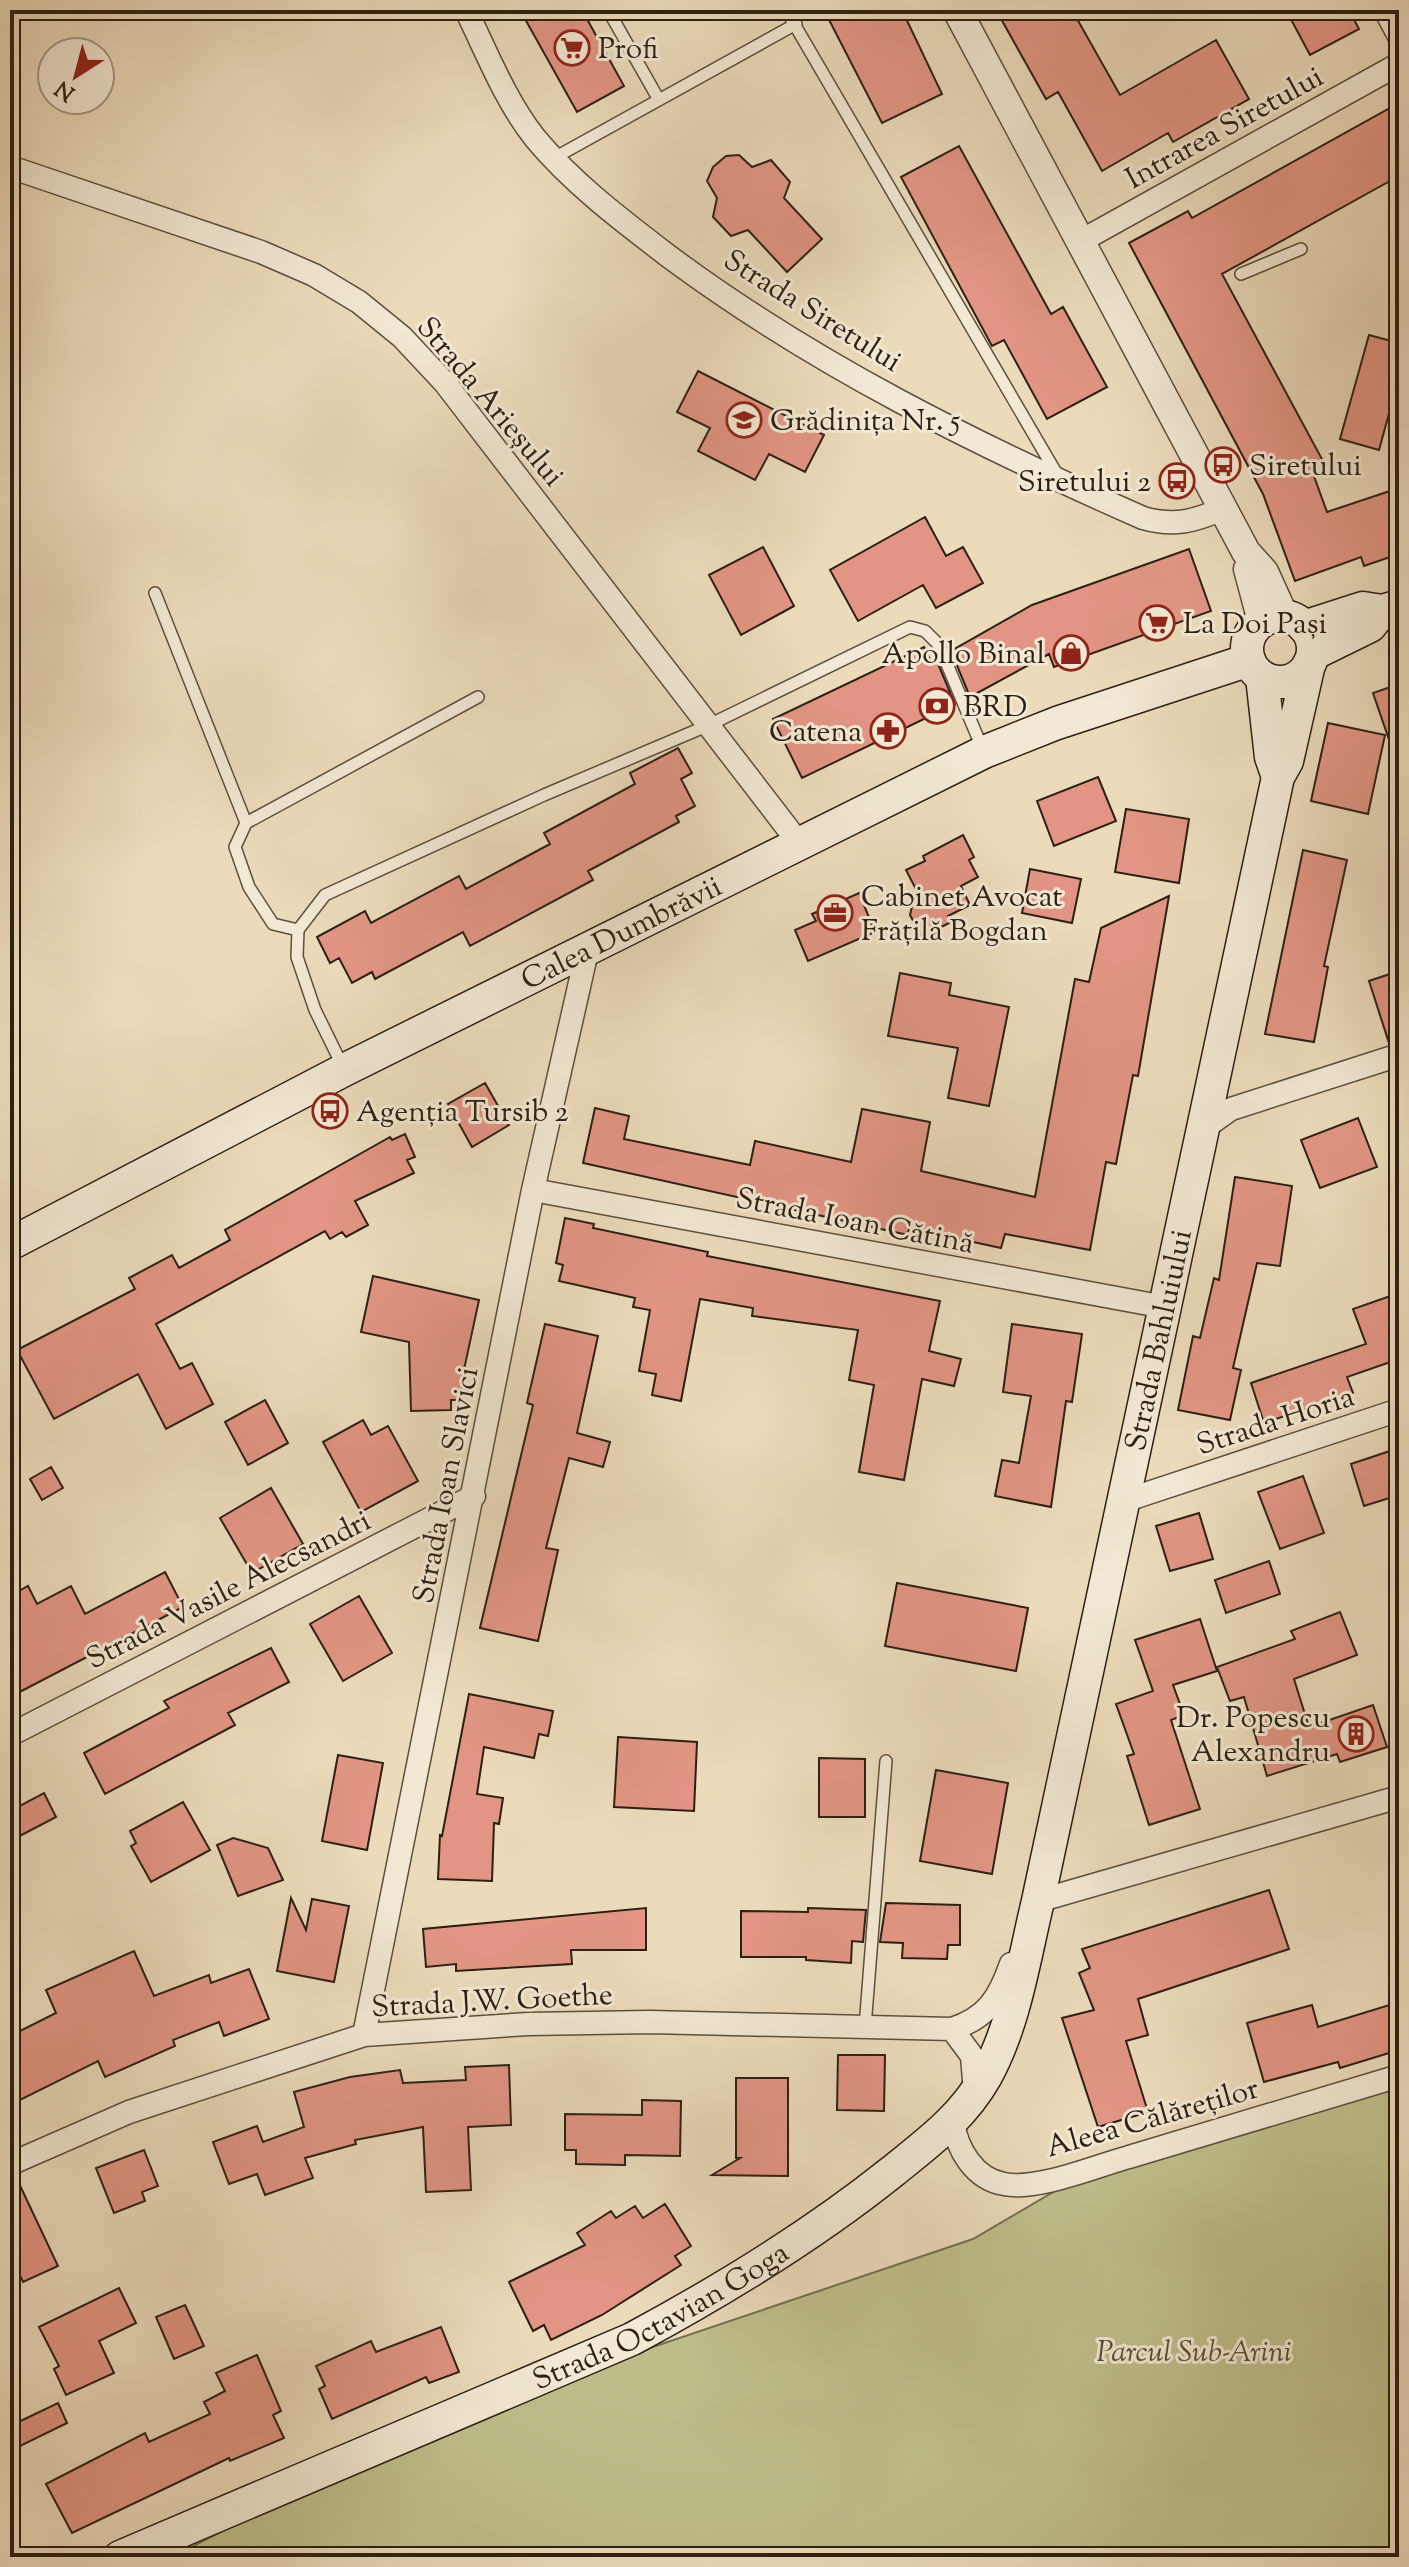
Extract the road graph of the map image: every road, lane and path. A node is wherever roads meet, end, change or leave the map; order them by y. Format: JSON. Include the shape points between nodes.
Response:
{"nodes":[{"id":1,"x":466,"y":10,"type":"edge"},
{"id":2,"x":608,"y":10,"type":"edge"},
{"id":3,"x":786,"y":10,"type":"edge"},
{"id":4,"x":957,"y":10,"type":"edge"},
{"id":5,"x":1385,"y":10,"type":"edge"},
{"id":6,"x":796,"y":24,"type":"junction"},
{"id":7,"x":1399,"y":36,"type":"edge"},
{"id":8,"x":1399,"y":64,"type":"edge"},
{"id":9,"x":659,"y":100,"type":"junction"},
{"id":10,"x":554,"y":158,"type":"junction"},
{"id":11,"x":10,"y":167,"type":"edge"},
{"id":12,"x":1079,"y":242,"type":"junction"},
{"id":13,"x":1301,"y":249,"type":"dead end"},
{"id":14,"x":1241,"y":274,"type":"dead end"},
{"id":15,"x":1062,"y":482,"type":"junction"},
{"id":16,"x":1223,"y":509,"type":"junction"},
{"id":17,"x":155,"y":593,"type":"dead end"},
{"id":18,"x":1390,"y":608,"type":"edge"},
{"id":19,"x":1295,"y":637,"type":"junction"},
{"id":20,"x":1255,"y":669,"type":"junction"},
{"id":21,"x":478,"y":697,"type":"dead end"},
{"id":22,"x":709,"y":725,"type":"junction"},
{"id":23,"x":984,"y":752,"type":"junction"},
{"id":24,"x":1278,"y":777,"type":"junction"},
{"id":25,"x":246,"y":823,"type":"junction"},
{"id":26,"x":799,"y":843,"type":"junction"},
{"id":27,"x":298,"y":930,"type":"junction"},
{"id":28,"x":588,"y":947,"type":"junction"},
{"id":29,"x":1399,"y":1055,"type":"edge"},
{"id":30,"x":344,"y":1070,"type":"junction"},
{"id":31,"x":1204,"y":1128,"type":"junction"},
{"id":32,"x":533,"y":1190,"type":"junction"},
{"id":33,"x":10,"y":1244,"type":"edge"},
{"id":34,"x":1165,"y":1307,"type":"junction"},
{"id":35,"x":1399,"y":1410,"type":"edge"},
{"id":36,"x":474,"y":1496,"type":"junction"},
{"id":37,"x":1124,"y":1501,"type":"junction"},
{"id":38,"x":10,"y":1735,"type":"edge"},
{"id":39,"x":886,"y":1761,"type":"dead end"},
{"id":40,"x":1399,"y":1797,"type":"edge"},
{"id":41,"x":1038,"y":1901,"type":"junction"},
{"id":42,"x":865,"y":2027,"type":"junction"},
{"id":43,"x":952,"y":2029,"type":"junction"},
{"id":44,"x":364,"y":2035,"type":"junction"},
{"id":45,"x":1399,"y":2076,"type":"edge"},
{"id":46,"x":975,"y":2093,"type":"junction"},
{"id":47,"x":953,"y":2122,"type":"junction"},
{"id":48,"x":10,"y":2164,"type":"edge"},
{"id":49,"x":120,"y":2557,"type":"edge"}],
"edges":[{"from":1,"to":10,"type":"street","name":"Strada Siretului","via":[[512,105]]},
{"from":2,"to":9,"type":"lane"},
{"from":3,"to":6,"type":"lane"},
{"from":4,"to":12,"type":"street"},
{"from":5,"to":7,"type":"street"},
{"from":6,"to":9,"type":"lane"},
{"from":6,"to":15,"type":"lane"},
{"from":8,"to":12,"type":"street","name":"Intrarea Siretului"},
{"from":9,"to":10,"type":"lane"},
{"from":10,"to":15,"type":"street","name":"Strada Siretului","via":[[634,230],[763,322],[901,404]]},
{"from":11,"to":22,"type":"street","name":"Strada Arieșului","via":[[261,252],[359,302],[402,337],[445,383]]},
{"from":12,"to":16,"type":"street"},
{"from":13,"to":14,"type":"lane"},
{"from":15,"to":16,"type":"street","name":"Strada Siretului","via":[[1170,525]]},
{"from":16,"to":19,"type":"street","via":[[1246,552],[1264,572]]},
{"from":17,"to":25,"type":"lane"},
{"from":18,"to":19,"type":"main road","via":[[1363,608]]},
{"from":19,"to":20,"type":"main road","via":[[1248,641]]},
{"from":19,"to":20,"type":"main road","name":"Calea Dumbrăvii","via":[[1303,673],[1284,683]]},
{"from":19,"to":24,"type":"main road","name":"Strada Bahluiului","via":[[1287,761]]},
{"from":20,"to":23,"type":"main road","name":"Calea Dumbrăvii","via":[[1057,723]]},
{"from":20,"to":24,"type":"main road","name":"Strada Bahluiului"},
{"from":21,"to":25,"type":"lane"},
{"from":22,"to":23,"type":"lane","via":[[910,627],[925,631],[939,645]]},
{"from":22,"to":26,"type":"street","name":"Strada Arieșului"},
{"from":22,"to":27,"type":"lane","via":[[325,895]]},
{"from":23,"to":26,"type":"main road","name":"Calea Dumbrăvii"},
{"from":24,"to":31,"type":"main road","name":"Strada Bahluiului"},
{"from":25,"to":27,"type":"lane","via":[[235,847],[249,887],[273,924]]},
{"from":26,"to":28,"type":"main road","name":"Calea Dumbrăvii"},
{"from":27,"to":30,"type":"lane","via":[[297,957]]},
{"from":28,"to":30,"type":"main road","name":"Calea Dumbrăvii"},
{"from":28,"to":32,"type":"street","name":"Strada Ioan Slavici"},
{"from":29,"to":31,"type":"street","via":[[1231,1109]]},
{"from":30,"to":33,"type":"main road","name":"Calea Dumbrăvii"},
{"from":31,"to":34,"type":"main road","name":"Strada Bahluiului"},
{"from":32,"to":34,"type":"street","name":"Strada Ioan Cătină"},
{"from":32,"to":36,"type":"street","name":"Strada Ioan Slavici"},
{"from":34,"to":37,"type":"main road","name":"Strada Bahluiului"},
{"from":35,"to":37,"type":"street","name":"Strada Horia"},
{"from":36,"to":38,"type":"street","name":"Strada Vasile Alecsandri"},
{"from":36,"to":44,"type":"street","name":"Strada Ioan Slavici"},
{"from":37,"to":41,"type":"main road","name":"Strada Bahluiului"},
{"from":39,"to":42,"type":"lane"},
{"from":40,"to":41,"type":"street"},
{"from":41,"to":43,"type":"street","name":"Strada J.W. Goethe","via":[[991,2008]]},
{"from":41,"to":46,"type":"main road","name":"Strada Octavian Goga","via":[[1007,2025]]},
{"from":42,"to":43,"type":"street","name":"Strada J.W. Goethe"},
{"from":42,"to":44,"type":"street","name":"Strada J.W. Goethe","via":[[635,2022]]},
{"from":43,"to":46,"type":"street","via":[[972,2056]]},
{"from":44,"to":48,"type":"street","name":"Strada J.W. Goethe","via":[[129,2112]]},
{"from":45,"to":47,"type":"street","name":"Aleea Călăreților","via":[[1024,2184],[1003,2184],[980,2172],[960,2149]]},
{"from":46,"to":47,"type":"main road","name":"Strada Octavian Goga"},
{"from":47,"to":49,"type":"main road","name":"Strada Octavian Goga","via":[[794,2243],[711,2297],[632,2339]]}]}
